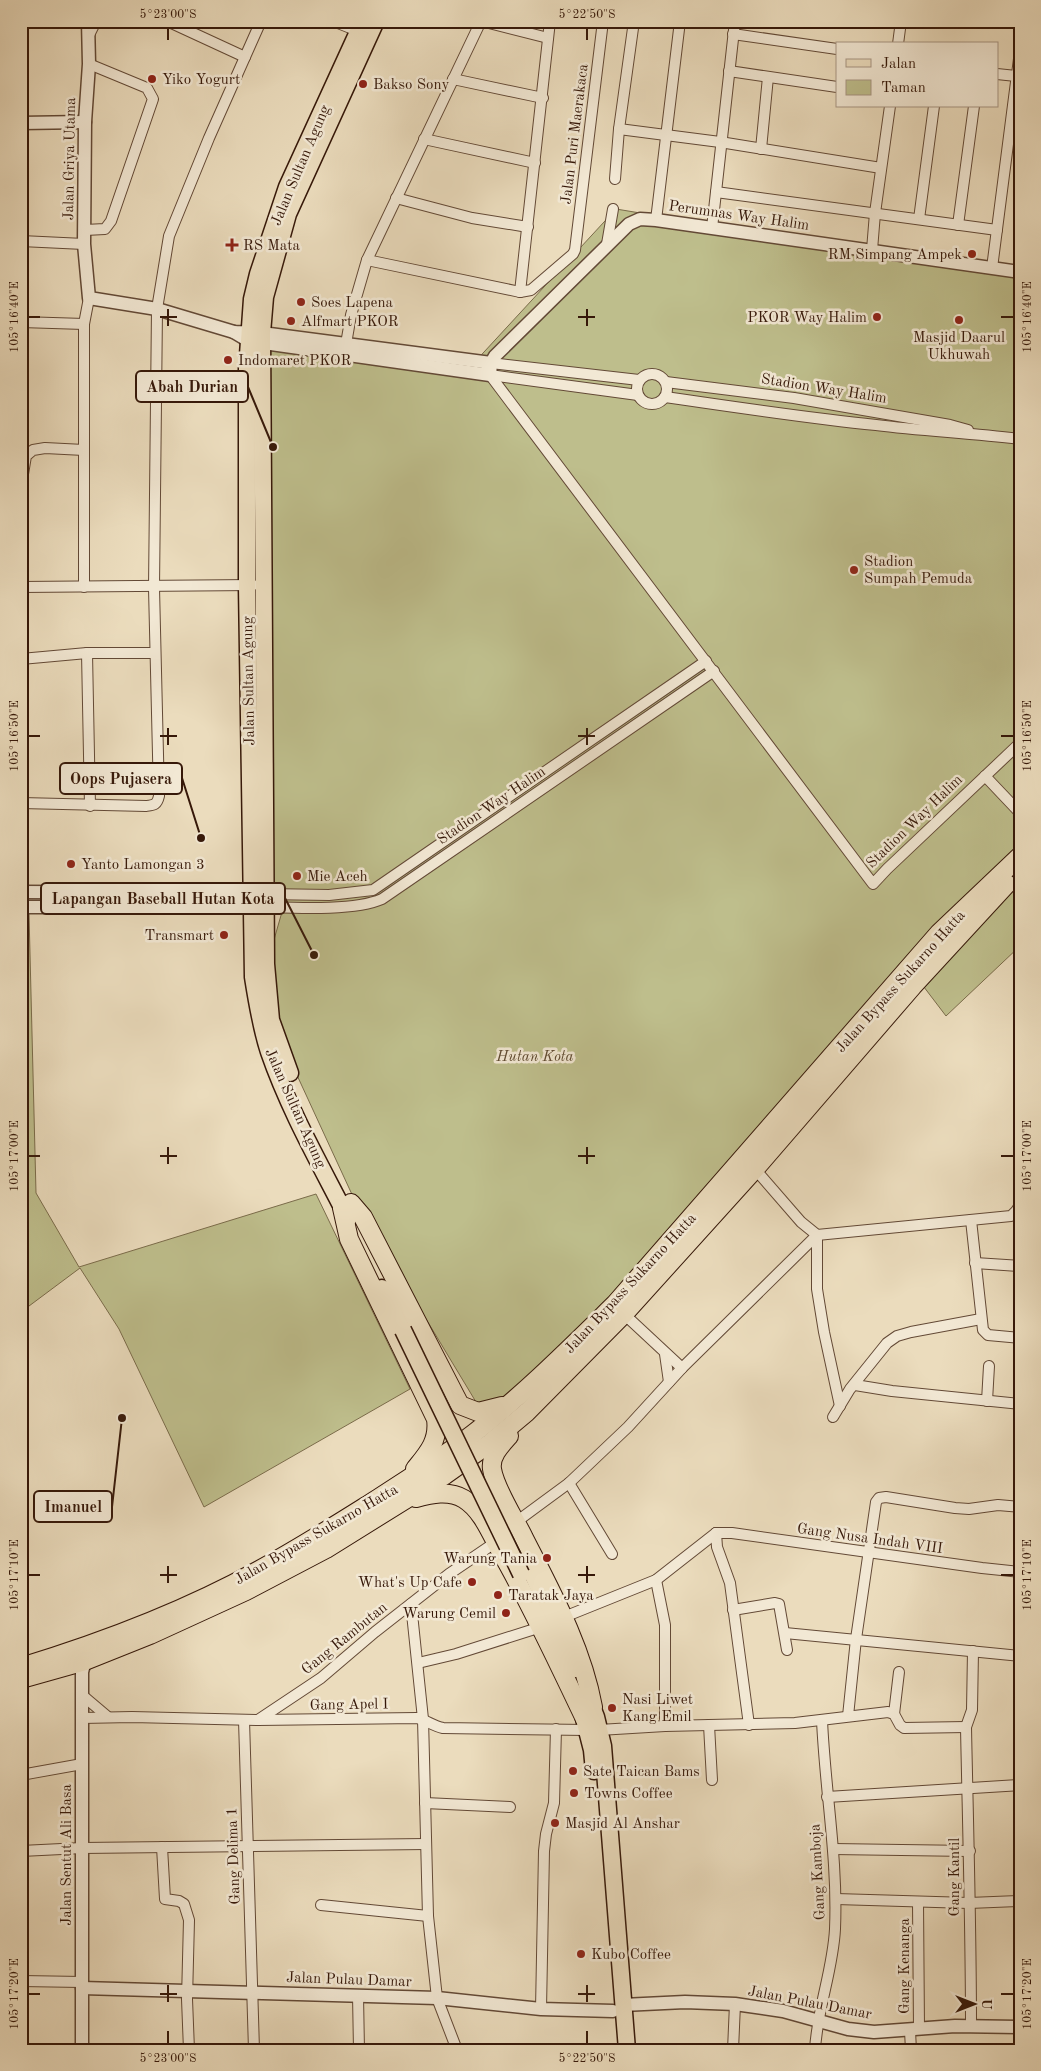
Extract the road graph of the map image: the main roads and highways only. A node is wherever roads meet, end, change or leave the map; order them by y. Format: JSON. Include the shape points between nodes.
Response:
{"nodes":[{"id":1,"x":376,"y":21,"type":"edge"},
{"id":2,"x":363,"y":30,"type":"edge"},
{"id":3,"x":1020,"y":856,"type":"edge"},
{"id":4,"x":1020,"y":871,"type":"edge"},
{"id":5,"x":718,"y":1198,"type":"junction"},
{"id":6,"x":347,"y":1206,"type":"junction"},
{"id":7,"x":511,"y":1402,"type":"junction"},
{"id":8,"x":460,"y":1405,"type":"junction"},
{"id":9,"x":527,"y":1412,"type":"junction"},
{"id":10,"x":436,"y":1419,"type":"junction"},
{"id":11,"x":495,"y":1478,"type":"junction"},
{"id":12,"x":403,"y":1483,"type":"junction"},
{"id":13,"x":401,"y":1502,"type":"junction"},
{"id":14,"x":486,"y":1524,"type":"junction"},
{"id":15,"x":21,"y":1666,"type":"edge"},
{"id":16,"x":21,"y":1679,"type":"edge"},
{"id":17,"x":591,"y":1722,"type":"junction"},
{"id":18,"x":618,"y":2008,"type":"junction"},
{"id":19,"x":616,"y":2050,"type":"edge"},
{"id":20,"x":627,"y":2050,"type":"edge"}],
"edges":[{"from":1,"to":2,"type":"main road","name":"Jalan Sultan Agung"},
{"from":2,"to":6,"type":"main road","name":"Jalan Sultan Agung","via":[[288,214],[251,336],[259,900],[267,981],[272,1020],[283,1058]]},
{"from":3,"to":5,"type":"highway","name":"Jalan Bypass Sukarno Hatta","via":[[940,933]]},
{"from":4,"to":5,"type":"highway","name":"Jalan Bypass Sukarno Hatta","via":[[754,1169]]},
{"from":5,"to":7,"type":"highway","name":"Jalan Bypass Sukarno Hatta","via":[[562,1356]]},
{"from":5,"to":9,"type":"highway","name":"Jalan Bypass Sukarno Hatta","via":[[624,1314]]},
{"from":6,"to":8,"type":"highway","via":[[363,1217]]},
{"from":6,"to":10,"type":"highway","via":[[349,1239]]},
{"from":6,"to":17,"type":"main road","name":"Jalan Sultan Agung","bridge":true,"via":[[525,1572]]},
{"from":7,"to":8,"type":"highway","via":[[481,1412]]},
{"from":7,"to":12,"type":"highway","name":"Jalan Bypass Sukarno Hatta"},
{"from":8,"to":10,"type":"highway","via":[[465,1420],[460,1429],[447,1429]]},
{"from":9,"to":11,"type":"highway","via":[[494,1458],[492,1469]]},
{"from":9,"to":13,"type":"highway","name":"Jalan Bypass Sukarno Hatta","via":[[469,1458]]},
{"from":10,"to":12,"type":"highway","via":[[437,1434],[432,1448]]},
{"from":11,"to":14,"type":"highway","via":[[488,1472],[480,1472],[473,1476],[470,1484],[472,1496]]},
{"from":11,"to":17,"type":"highway","via":[[564,1617],[588,1682]]},
{"from":12,"to":15,"type":"highway","name":"Jalan Bypass Sukarno Hatta","via":[[249,1576],[78,1650]]},
{"from":13,"to":14,"type":"highway","via":[[435,1494],[456,1496],[472,1506]]},
{"from":13,"to":16,"type":"highway","name":"Jalan Bypass Sukarno Hatta","via":[[326,1549],[262,1583],[85,1661]]},
{"from":14,"to":17,"type":"highway"},
{"from":17,"to":18,"type":"main road","name":"Jalan Sultan Agung"},
{"from":18,"to":19,"type":"main road"},
{"from":18,"to":20,"type":"main road"}]}
